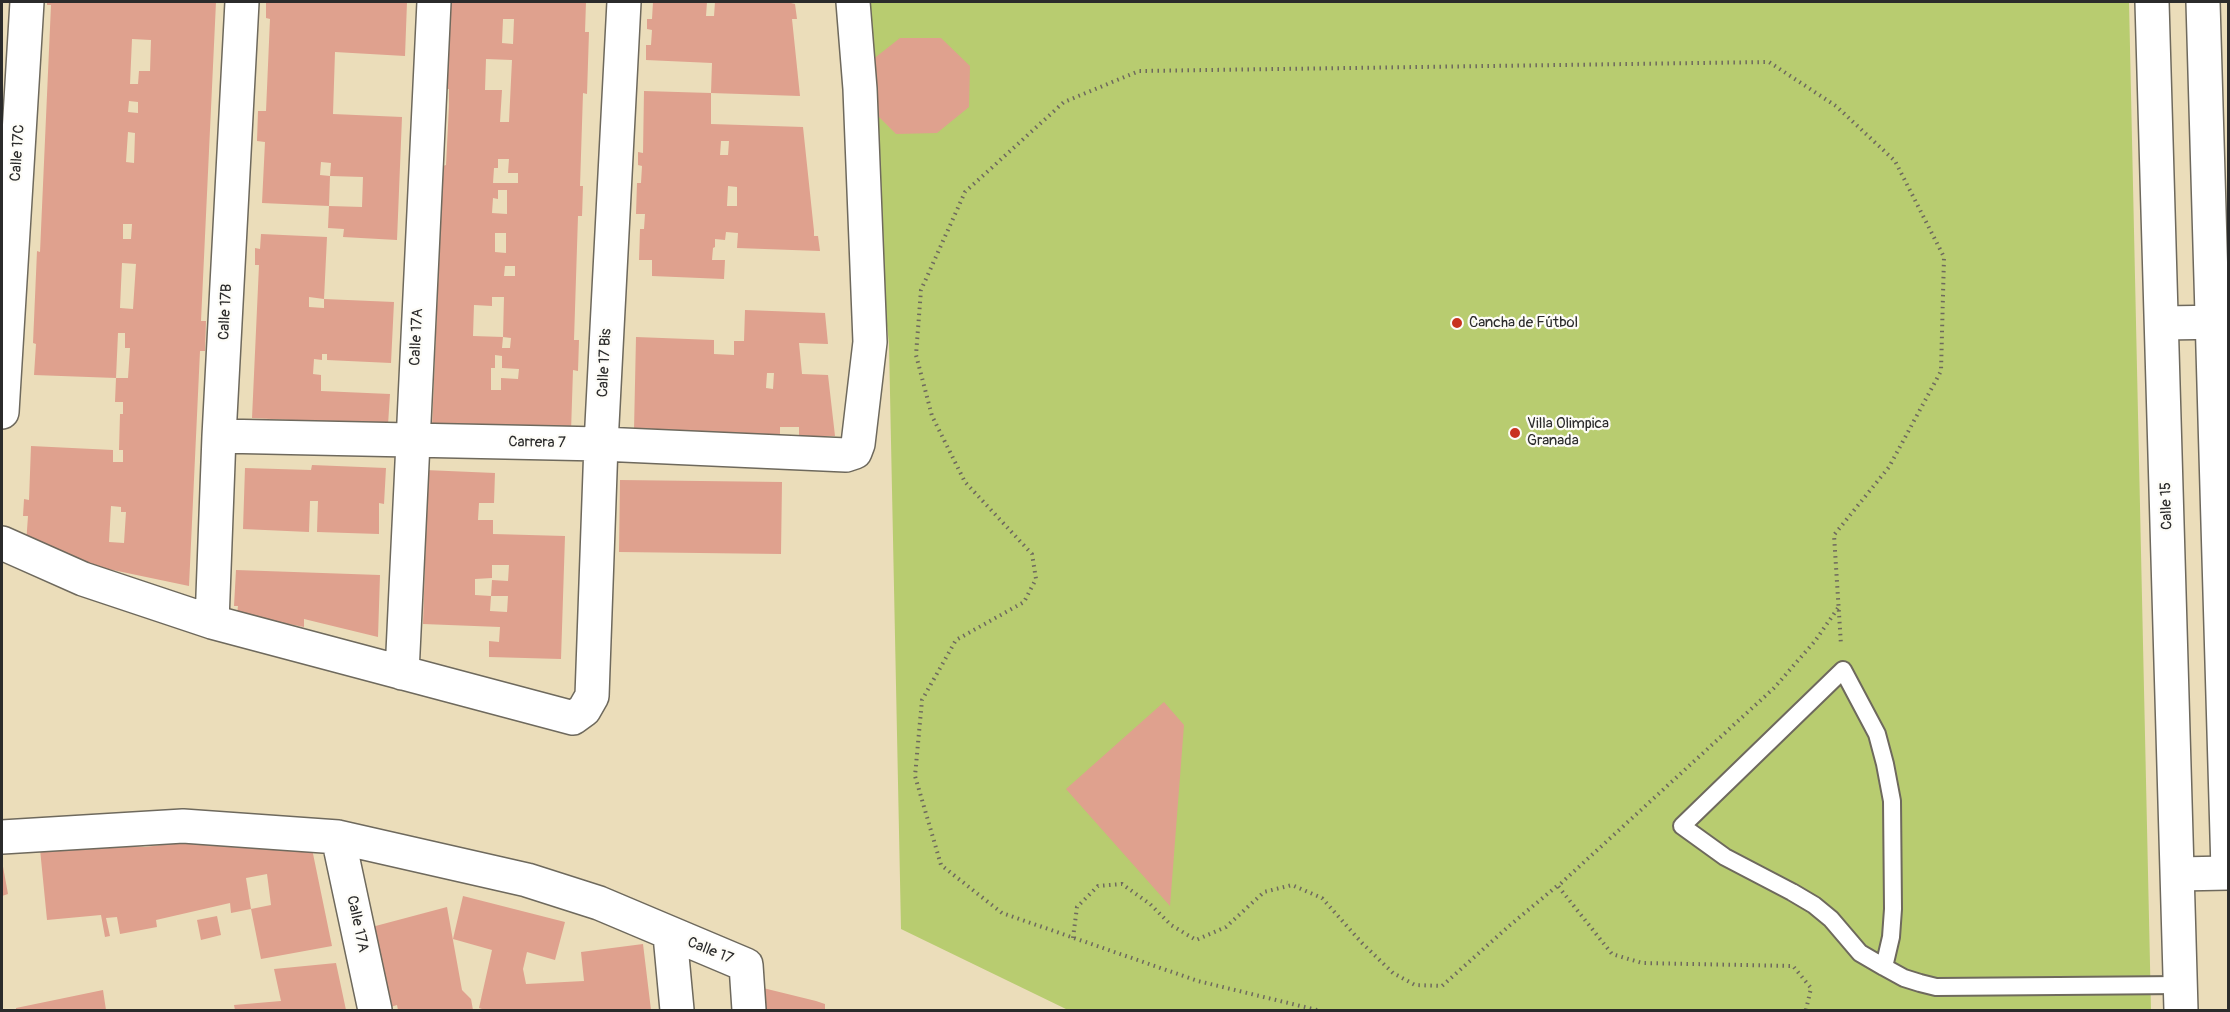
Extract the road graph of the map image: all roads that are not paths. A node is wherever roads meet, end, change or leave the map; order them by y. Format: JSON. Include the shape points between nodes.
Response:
{"nodes":[{"id":1,"x":242,"y":2,"type":"edge"},
{"id":2,"x":434,"y":2,"type":"edge"},
{"id":3,"x":624,"y":2,"type":"edge"},
{"id":4,"x":854,"y":2,"type":"edge"},
{"id":5,"x":2152,"y":2,"type":"edge"},
{"id":6,"x":2203,"y":2,"type":"edge"},
{"id":7,"x":18,"y":7,"type":"edge"},
{"id":8,"x":8,"y":202,"type":"edge"},
{"id":9,"x":2220,"y":322,"type":"edge"},
{"id":10,"x":2162,"y":323,"type":"junction"},
{"id":11,"x":2,"y":412,"type":"edge"},
{"id":12,"x":219,"y":436,"type":"junction"},
{"id":13,"x":412,"y":440,"type":"junction"},
{"id":14,"x":601,"y":444,"type":"junction"},
{"id":15,"x":2,"y":543,"type":"edge"},
{"id":16,"x":212,"y":622,"type":"junction"},
{"id":17,"x":402,"y":672,"type":"junction"},
{"id":18,"x":2,"y":837,"type":"edge"},
{"id":19,"x":338,"y":837,"type":"junction"},
{"id":20,"x":2229,"y":871,"type":"edge"},
{"id":21,"x":2178,"y":874,"type":"junction"},
{"id":22,"x":670,"y":935,"type":"junction"},
{"id":23,"x":1884,"y":967,"type":"junction"},
{"id":24,"x":2181,"y":998,"type":"edge"},
{"id":25,"x":375,"y":1011,"type":"edge"},
{"id":26,"x":677,"y":1011,"type":"edge"},
{"id":27,"x":749,"y":1011,"type":"edge"}],
"edges":[{"from":1,"to":12,"type":"street","name":"Calle 17B"},
{"from":2,"to":13,"type":"street","name":"Calle 17A"},
{"from":3,"to":14,"type":"street","name":"Calle 17 Bis"},
{"from":4,"to":14,"type":"street","name":"Carrera 7","via":[[870,342],[855,452],[846,455]]},
{"from":5,"to":10,"type":"street","name":"Calle 15"},
{"from":6,"to":9,"type":"street"},
{"from":7,"to":8,"type":"street","name":"Calle 17C"},
{"from":8,"to":11,"type":"street","name":"Calle 17C"},
{"from":9,"to":10,"type":"street"},
{"from":9,"to":20,"type":"street"},
{"from":10,"to":21,"type":"street","name":"Calle 15"},
{"from":12,"to":13,"type":"street","name":"Carrera 7"},
{"from":12,"to":16,"type":"street","name":"Calle 17B"},
{"from":13,"to":14,"type":"street","name":"Carrera 7"},
{"from":13,"to":17,"type":"street","name":"Calle 17A"},
{"from":14,"to":17,"type":"street","name":"Calle 17 Bis","via":[[591,696],[584,710],[573,718]]},
{"from":15,"to":16,"type":"street","via":[[83,579]]},
{"from":16,"to":17,"type":"street"},
{"from":18,"to":19,"type":"street","via":[[183,826]]},
{"from":19,"to":22,"type":"street","via":[[527,880],[599,903]]},
{"from":19,"to":25,"type":"street","name":"Calle 17A"},
{"from":20,"to":21,"type":"street"},
{"from":21,"to":24,"type":"street","name":"Calle 15"},
{"from":22,"to":26,"type":"street","name":"Calle 17"},
{"from":22,"to":27,"type":"street","name":"Calle 17","via":[[746,965]]},
{"from":23,"to":23,"type":"lane","via":[[1893,909],[1892,801],[1877,734],[1843,670],[1682,826],[1725,857],[1814,905],[1860,953]]},
{"from":23,"to":24,"type":"lane","via":[[1904,978],[1936,987]]}]}
